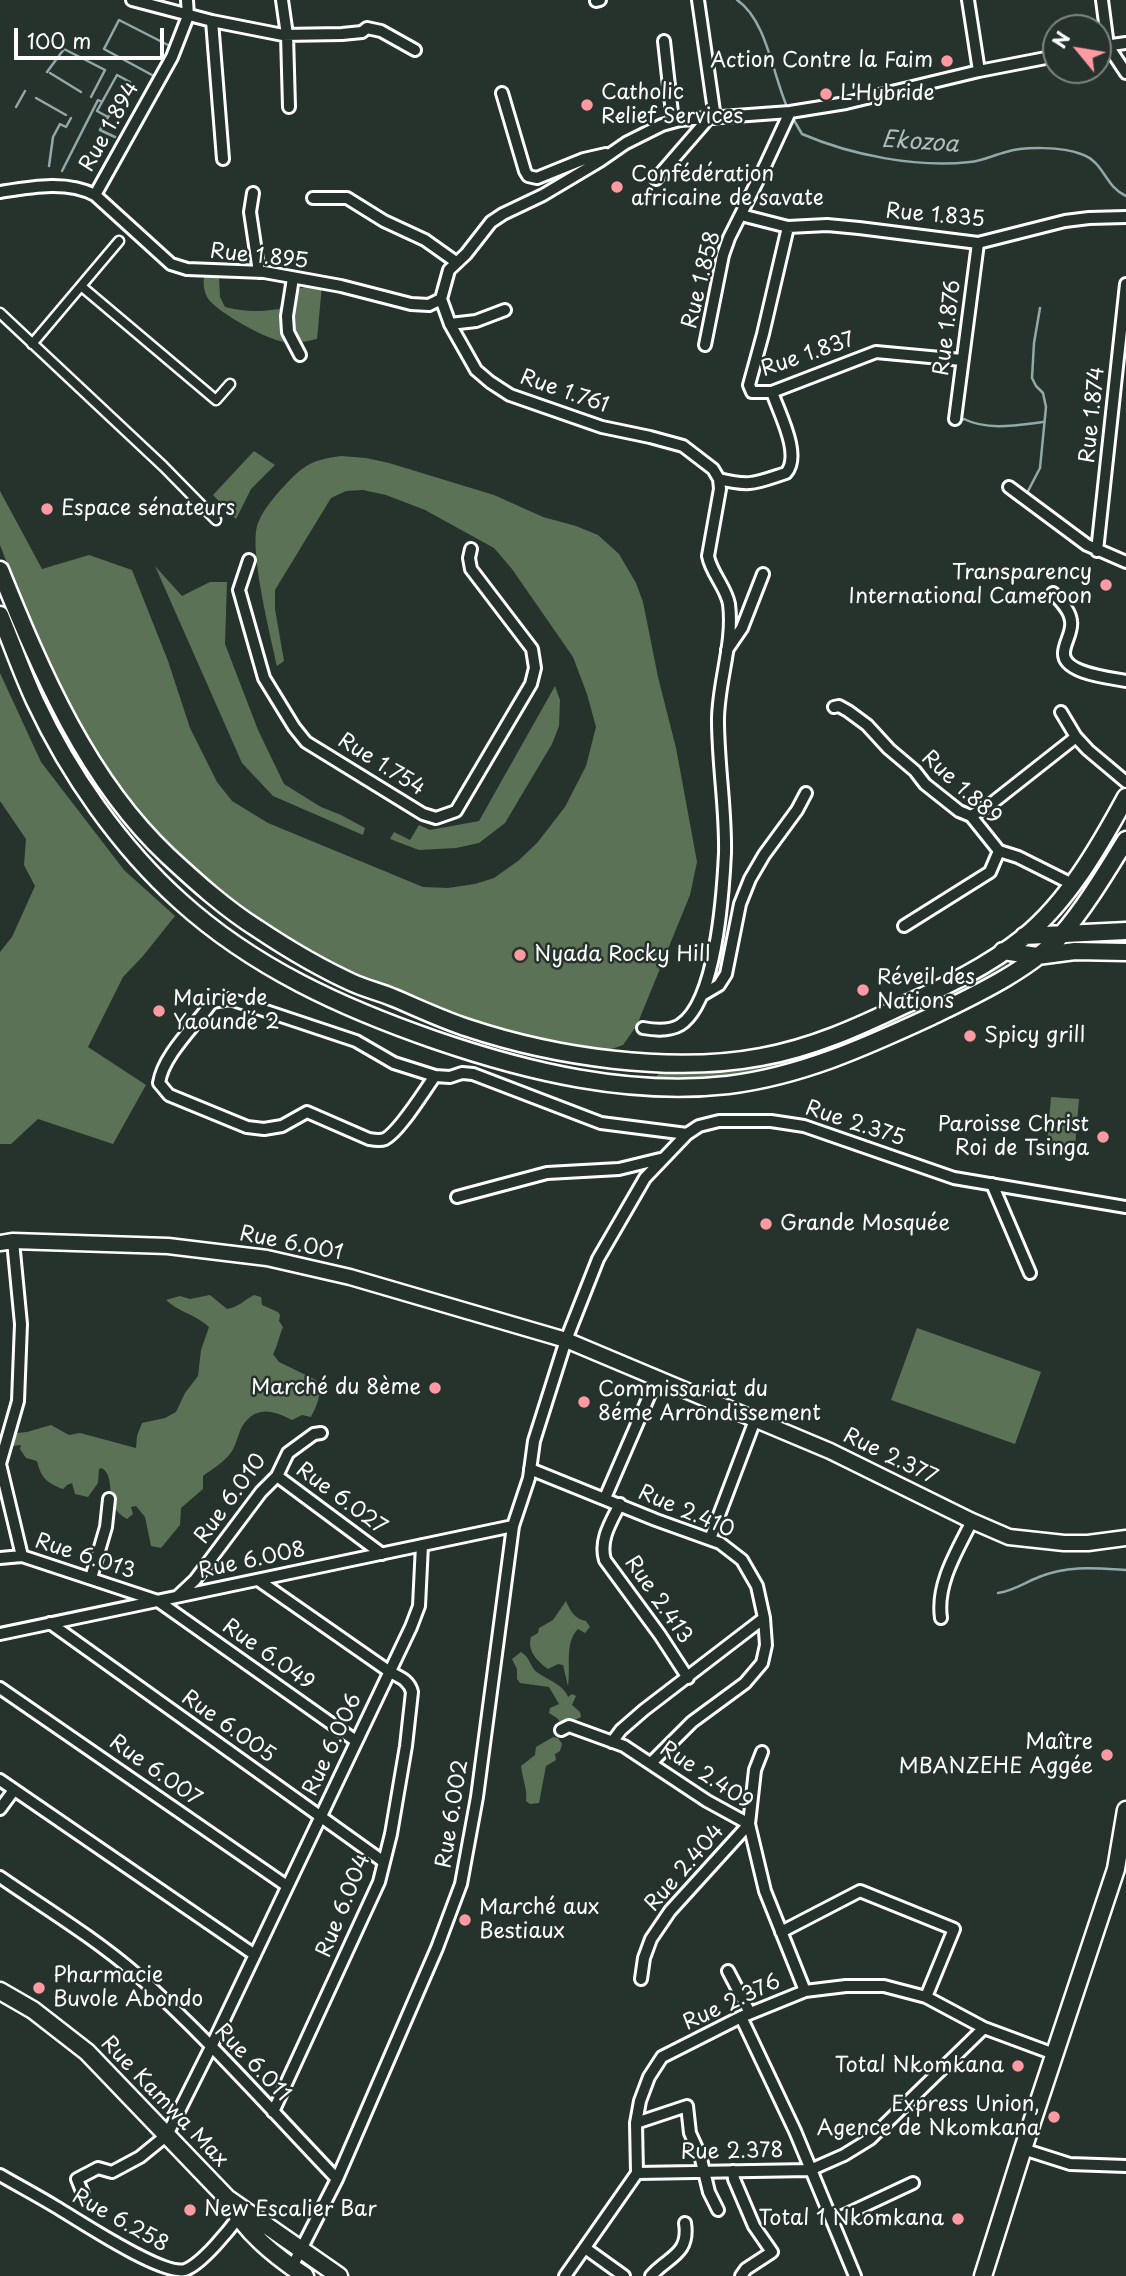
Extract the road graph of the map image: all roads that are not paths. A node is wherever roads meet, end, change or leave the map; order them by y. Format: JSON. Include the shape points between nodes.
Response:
{"nodes":[{"id":1,"x":132,"y":0,"type":"edge"},
{"id":2,"x":187,"y":0,"type":"edge"},
{"id":3,"x":282,"y":0,"type":"edge"},
{"id":4,"x":698,"y":0,"type":"edge"},
{"id":5,"x":968,"y":0,"type":"edge"},
{"id":6,"x":188,"y":16,"type":"junction"},
{"id":7,"x":212,"y":21,"type":"junction"},
{"id":8,"x":287,"y":34,"type":"junction"},
{"id":9,"x":664,"y":41,"type":"dead end"},
{"id":10,"x":415,"y":50,"type":"dead end"},
{"id":11,"x":1112,"y":57,"type":"edge"},
{"id":12,"x":1042,"y":59,"type":"edge"},
{"id":13,"x":979,"y":71,"type":"junction"},
{"id":14,"x":1126,"y":74,"type":"edge"},
{"id":15,"x":502,"y":93,"type":"dead end"},
{"id":16,"x":289,"y":107,"type":"dead end"},
{"id":17,"x":790,"y":112,"type":"junction"},
{"id":18,"x":711,"y":118,"type":"junction"},
{"id":19,"x":673,"y":122,"type":"junction"},
{"id":20,"x":612,"y":152,"type":"junction"},
{"id":21,"x":223,"y":159,"type":"dead end"},
{"id":22,"x":656,"y":179,"type":"dead end"},
{"id":23,"x":0,"y":192,"type":"edge"},
{"id":24,"x":253,"y":193,"type":"dead end"},
{"id":25,"x":95,"y":195,"type":"junction"},
{"id":26,"x":313,"y":198,"type":"dead end"},
{"id":27,"x":741,"y":215,"type":"junction"},
{"id":28,"x":1126,"y":217,"type":"edge"},
{"id":29,"x":788,"y":227,"type":"junction"},
{"id":30,"x":119,"y":241,"type":"dead end"},
{"id":31,"x":978,"y":243,"type":"junction"},
{"id":32,"x":456,"y":262,"type":"junction"},
{"id":33,"x":259,"y":272,"type":"junction"},
{"id":34,"x":293,"y":278,"type":"junction"},
{"id":35,"x":1126,"y":284,"type":"edge"},
{"id":36,"x":81,"y":286,"type":"junction"},
{"id":37,"x":441,"y":299,"type":"junction"},
{"id":38,"x":505,"y":310,"type":"dead end"},
{"id":39,"x":0,"y":313,"type":"edge"},
{"id":40,"x":450,"y":324,"type":"junction"},
{"id":41,"x":32,"y":344,"type":"junction"},
{"id":42,"x":705,"y":345,"type":"dead end"},
{"id":43,"x":300,"y":355,"type":"dead end"},
{"id":44,"x":962,"y":360,"type":"junction"},
{"id":45,"x":1121,"y":374,"type":"edge"},
{"id":46,"x":230,"y":384,"type":"dead end"},
{"id":47,"x":772,"y":392,"type":"junction"},
{"id":48,"x":955,"y":419,"type":"dead end"},
{"id":49,"x":719,"y":480,"type":"junction"},
{"id":50,"x":1009,"y":487,"type":"dead end"},
{"id":51,"x":216,"y":520,"type":"dead end"},
{"id":52,"x":471,"y":549,"type":"dead end"},
{"id":53,"x":1097,"y":551,"type":"junction"},
{"id":54,"x":249,"y":560,"type":"dead end"},
{"id":55,"x":1126,"y":562,"type":"edge"},
{"id":56,"x":0,"y":570,"type":"edge"},
{"id":57,"x":763,"y":574,"type":"dead end"},
{"id":58,"x":1053,"y":593,"type":"dead end"},
{"id":59,"x":0,"y":615,"type":"edge"},
{"id":60,"x":727,"y":651,"type":"junction"},
{"id":61,"x":1126,"y":681,"type":"edge"},
{"id":62,"x":834,"y":707,"type":"dead end"},
{"id":63,"x":1061,"y":712,"type":"dead end"},
{"id":64,"x":1076,"y":737,"type":"junction"},
{"id":65,"x":1126,"y":782,"type":"edge"},
{"id":66,"x":806,"y":793,"type":"dead end"},
{"id":67,"x":1126,"y":797,"type":"edge"},
{"id":68,"x":971,"y":816,"type":"junction"},
{"id":69,"x":1126,"y":840,"type":"edge"},
{"id":70,"x":999,"y":851,"type":"junction"},
{"id":71,"x":1072,"y":884,"type":"junction"},
{"id":72,"x":904,"y":926,"type":"dead end"},
{"id":73,"x":1126,"y":931,"type":"edge"},
{"id":74,"x":1024,"y":936,"type":"junction"},
{"id":75,"x":1061,"y":936,"type":"junction"},
{"id":76,"x":1003,"y":951,"type":"junction"},
{"id":77,"x":1126,"y":952,"type":"edge"},
{"id":78,"x":1037,"y":956,"type":"junction"},
{"id":79,"x":702,"y":995,"type":"junction"},
{"id":80,"x":643,"y":1028,"type":"dead end"},
{"id":81,"x":458,"y":1048,"type":"junction"},
{"id":82,"x":462,"y":1073,"type":"junction"},
{"id":83,"x":435,"y":1076,"type":"junction"},
{"id":84,"x":687,"y":1133,"type":"junction"},
{"id":85,"x":660,"y":1159,"type":"junction"},
{"id":86,"x":992,"y":1184,"type":"junction"},
{"id":87,"x":457,"y":1197,"type":"dead end"},
{"id":88,"x":1126,"y":1207,"type":"edge"},
{"id":89,"x":6,"y":1242,"type":"edge"},
{"id":90,"x":1030,"y":1273,"type":"dead end"},
{"id":91,"x":566,"y":1340,"type":"junction"},
{"id":92,"x":656,"y":1380,"type":"junction"},
{"id":93,"x":755,"y":1420,"type":"junction"},
{"id":94,"x":321,"y":1433,"type":"dead end"},
{"id":95,"x":530,"y":1469,"type":"junction"},
{"id":96,"x":276,"y":1476,"type":"junction"},
{"id":97,"x":605,"y":1498,"type":"junction"},
{"id":98,"x":108,"y":1499,"type":"dead end"},
{"id":99,"x":620,"y":1504,"type":"junction"},
{"id":100,"x":972,"y":1521,"type":"junction"},
{"id":101,"x":513,"y":1526,"type":"junction"},
{"id":102,"x":1126,"y":1538,"type":"edge"},
{"id":103,"x":710,"y":1539,"type":"junction"},
{"id":104,"x":422,"y":1545,"type":"junction"},
{"id":105,"x":382,"y":1553,"type":"junction"},
{"id":106,"x":22,"y":1556,"type":"junction"},
{"id":107,"x":0,"y":1558,"type":"edge"},
{"id":108,"x":91,"y":1578,"type":"junction"},
{"id":109,"x":258,"y":1580,"type":"junction"},
{"id":110,"x":178,"y":1596,"type":"junction"},
{"id":111,"x":158,"y":1601,"type":"junction"},
{"id":112,"x":764,"y":1618,"type":"junction"},
{"id":113,"x":941,"y":1618,"type":"dead end"},
{"id":114,"x":50,"y":1623,"type":"junction"},
{"id":115,"x":0,"y":1634,"type":"edge"},
{"id":116,"x":390,"y":1672,"type":"junction"},
{"id":117,"x":688,"y":1678,"type":"junction"},
{"id":118,"x":0,"y":1688,"type":"edge"},
{"id":119,"x":561,"y":1730,"type":"dead end"},
{"id":120,"x":356,"y":1741,"type":"junction"},
{"id":121,"x":612,"y":1742,"type":"junction"},
{"id":122,"x":762,"y":1752,"type":"dead end"},
{"id":123,"x":651,"y":1763,"type":"junction"},
{"id":124,"x":0,"y":1780,"type":"edge"},
{"id":125,"x":14,"y":1790,"type":"junction"},
{"id":126,"x":0,"y":1809,"type":"edge"},
{"id":127,"x":1126,"y":1810,"type":"edge"},
{"id":128,"x":321,"y":1816,"type":"junction"},
{"id":129,"x":749,"y":1824,"type":"junction"},
{"id":130,"x":384,"y":1862,"type":"junction"},
{"id":131,"x":1121,"y":1869,"type":"edge"},
{"id":132,"x":0,"y":1877,"type":"edge"},
{"id":133,"x":287,"y":1886,"type":"junction"},
{"id":134,"x":781,"y":1932,"type":"junction"},
{"id":135,"x":254,"y":1955,"type":"junction"},
{"id":136,"x":728,"y":1971,"type":"dead end"},
{"id":137,"x":641,"y":1979,"type":"dead end"},
{"id":138,"x":0,"y":1991,"type":"edge"},
{"id":139,"x":805,"y":1991,"type":"junction"},
{"id":140,"x":926,"y":1997,"type":"junction"},
{"id":141,"x":745,"y":2015,"type":"junction"},
{"id":142,"x":984,"y":2028,"type":"junction"},
{"id":143,"x":211,"y":2047,"type":"junction"},
{"id":144,"x":1054,"y":2054,"type":"junction"},
{"id":145,"x":273,"y":2112,"type":"junction"},
{"id":146,"x":636,"y":2123,"type":"junction"},
{"id":147,"x":167,"y":2135,"type":"junction"},
{"id":148,"x":1023,"y":2149,"type":"junction"},
{"id":149,"x":1126,"y":2166,"type":"edge"},
{"id":150,"x":810,"y":2170,"type":"junction"},
{"id":151,"x":733,"y":2171,"type":"junction"},
{"id":152,"x":705,"y":2172,"type":"junction"},
{"id":153,"x":637,"y":2173,"type":"junction"},
{"id":154,"x":0,"y":2175,"type":"edge"},
{"id":155,"x":337,"y":2179,"type":"junction"},
{"id":156,"x":913,"y":2183,"type":"dead end"},
{"id":157,"x":83,"y":2194,"type":"dead end"},
{"id":158,"x":718,"y":2210,"type":"dead end"},
{"id":159,"x":241,"y":2214,"type":"junction"},
{"id":160,"x":832,"y":2221,"type":"junction"},
{"id":161,"x":685,"y":2223,"type":"dead end"},
{"id":162,"x":585,"y":2249,"type":"junction"},
{"id":163,"x":300,"y":2250,"type":"junction"},
{"id":164,"x":298,"y":2272,"type":"edge"},
{"id":165,"x":338,"y":2276,"type":"edge"},
{"id":166,"x":565,"y":2276,"type":"edge"},
{"id":167,"x":624,"y":2276,"type":"edge"},
{"id":168,"x":651,"y":2276,"type":"edge"},
{"id":169,"x":741,"y":2276,"type":"edge"},
{"id":170,"x":855,"y":2276,"type":"edge"},
{"id":171,"x":983,"y":2276,"type":"edge"}],
"edges":[{"from":1,"to":6,"type":"street"},
{"from":2,"to":6,"type":"street","name":"Rue 1.894"},
{"from":3,"to":8,"type":"street"},
{"from":4,"to":18,"type":"street"},
{"from":5,"to":13,"type":"street"},
{"from":6,"to":7,"type":"street"},
{"from":6,"to":25,"type":"street","name":"Rue 1.894","via":[[172,57]]},
{"from":7,"to":8,"type":"street"},
{"from":7,"to":21,"type":"street"},
{"from":8,"to":10,"type":"street","via":[[342,34],[367,28]]},
{"from":8,"to":16,"type":"street"},
{"from":9,"to":19,"type":"street"},
{"from":11,"to":14,"type":"street"},
{"from":12,"to":13,"type":"street"},
{"from":13,"to":17,"type":"street"},
{"from":15,"to":20,"type":"street","via":[[528,176],[537,178]]},
{"from":17,"to":18,"type":"street"},
{"from":17,"to":27,"type":"street","name":"Rue 1.858"},
{"from":18,"to":19,"type":"street"},
{"from":18,"to":22,"type":"street"},
{"from":19,"to":20,"type":"street"},
{"from":20,"to":32,"type":"street","via":[[491,222]]},
{"from":23,"to":25,"type":"street","via":[[61,186]]},
{"from":24,"to":33,"type":"street","via":[[250,212]]},
{"from":25,"to":33,"type":"street","name":"Rue 1.895","via":[[170,264]]},
{"from":26,"to":32,"type":"street","via":[[347,198]]},
{"from":27,"to":29,"type":"street","name":"Rue 1.835"},
{"from":27,"to":42,"type":"street","name":"Rue 1.858","via":[[723,255]]},
{"from":28,"to":31,"type":"street","name":"Rue 1.835","via":[[1065,221]]},
{"from":29,"to":31,"type":"street","name":"Rue 1.835","via":[[827,225]]},
{"from":29,"to":47,"type":"street","name":"Rue 1.837","via":[[749,385],[752,392]]},
{"from":30,"to":36,"type":"street"},
{"from":31,"to":44,"type":"street","name":"Rue 1.876"},
{"from":32,"to":37,"type":"street","via":[[445,279]]},
{"from":33,"to":34,"type":"street","name":"Rue 1.895"},
{"from":34,"to":37,"type":"street","name":"Rue 1.895","via":[[411,304],[429,305]]},
{"from":34,"to":43,"type":"street","via":[[288,332]]},
{"from":35,"to":45,"type":"street","name":"Rue 1.874"},
{"from":36,"to":41,"type":"street"},
{"from":36,"to":46,"type":"street","via":[[216,400]]},
{"from":37,"to":40,"type":"street","name":"Rue 1.761"},
{"from":38,"to":40,"type":"street","via":[[477,321]]},
{"from":39,"to":41,"type":"street"},
{"from":40,"to":49,"type":"street","name":"Rue 1.761","via":[[476,370],[510,395],[602,428],[683,446],[713,469]]},
{"from":41,"to":51,"type":"street"},
{"from":44,"to":47,"type":"street","name":"Rue 1.837","via":[[876,352]]},
{"from":44,"to":48,"type":"street","name":"Rue 1.876"},
{"from":45,"to":53,"type":"street","name":"Rue 1.874"},
{"from":47,"to":49,"type":"street","via":[[793,451],[789,469],[751,484]]},
{"from":49,"to":60,"type":"street","via":[[708,556],[728,600]]},
{"from":50,"to":53,"type":"street"},
{"from":52,"to":54,"type":"street","name":"Rue 1.754","via":[[471,569],[532,649],[534,668],[531,684],[456,811],[436,818],[306,742],[294,727],[264,678],[239,590]]},
{"from":53,"to":55,"type":"street"},
{"from":56,"to":76,"type":"main road","via":[[41,671],[90,759],[166,854],[226,907],[299,955],[353,983],[464,1027],[534,1046],[636,1062],[684,1065],[760,1058],[856,1027],[951,983]]},
{"from":57,"to":60,"type":"street","via":[[742,628]]},
{"from":58,"to":61,"type":"street","via":[[1072,623],[1066,661],[1101,678]]},
{"from":59,"to":81,"type":"main road","via":[[34,700],[63,755],[128,846],[177,899],[243,950],[326,998]]},
{"from":60,"to":79,"type":"street","via":[[718,717],[725,852],[711,969]]},
{"from":62,"to":68,"type":"street","name":"Rue 1.889","via":[[867,725],[925,784]]},
{"from":63,"to":64,"type":"street"},
{"from":64,"to":65,"type":"street"},
{"from":64,"to":68,"type":"street"},
{"from":66,"to":79,"type":"street","via":[[750,879],[740,904],[726,974],[719,985]]},
{"from":67,"to":71,"type":"main road"},
{"from":68,"to":70,"type":"street","name":"Rue 1.889"},
{"from":69,"to":75,"type":"main road"},
{"from":70,"to":71,"type":"street","name":"Rue 1.889"},
{"from":70,"to":72,"type":"street","via":[[990,872]]},
{"from":71,"to":74,"type":"main road"},
{"from":73,"to":75,"type":"main road"},
{"from":74,"to":75,"type":"main road"},
{"from":74,"to":76,"type":"main road"},
{"from":75,"to":78,"type":"main road"},
{"from":76,"to":78,"type":"main road"},
{"from":77,"to":78,"type":"main road"},
{"from":78,"to":81,"type":"main road","via":[[959,1003],[865,1047],[782,1075],[730,1084],[618,1084],[516,1065]]},
{"from":79,"to":80,"type":"street","via":[[680,1025]]},
{"from":81,"to":82,"type":"street"},
{"from":82,"to":83,"type":"street"},
{"from":82,"to":84,"type":"street","via":[[601,1123]]},
{"from":83,"to":83,"type":"street","via":[[394,1063],[356,1041],[230,999],[212,1002],[169,1059],[159,1083],[169,1095],[247,1127],[282,1126],[307,1112],[378,1141],[397,1129]]},
{"from":84,"to":85,"type":"street","name":"Rue 2.375"},
{"from":84,"to":86,"type":"street","name":"Rue 2.375","via":[[719,1121],[804,1126],[954,1178]]},
{"from":85,"to":87,"type":"street","via":[[619,1169],[547,1173]]},
{"from":85,"to":91,"type":"street","name":"Rue 2.375","via":[[598,1259]]},
{"from":86,"to":88,"type":"street","name":"Rue 2.375"},
{"from":86,"to":90,"type":"street"},
{"from":89,"to":91,"type":"street","name":"Rue 6.001","via":[[168,1246],[267,1258],[350,1277]]},
{"from":89,"to":106,"type":"street","via":[[21,1324],[18,1401],[0,1464]]},
{"from":91,"to":92,"type":"street","name":"Rue 2.377"},
{"from":91,"to":95,"type":"street","name":"Rue 6.002","via":[[534,1441]]},
{"from":92,"to":93,"type":"street","name":"Rue 2.377"},
{"from":92,"to":97,"type":"street"},
{"from":93,"to":100,"type":"street","name":"Rue 2.377","via":[[853,1461]]},
{"from":93,"to":103,"type":"street"},
{"from":94,"to":96,"type":"street","name":"Rue 6.010","via":[[288,1453]]},
{"from":95,"to":97,"type":"street","name":"Rue 2.410"},
{"from":95,"to":101,"type":"street","name":"Rue 6.002"},
{"from":96,"to":105,"type":"street","name":"Rue 6.027"},
{"from":96,"to":110,"type":"street","name":"Rue 6.010"},
{"from":97,"to":99,"type":"street","name":"Rue 2.410"},
{"from":98,"to":108,"type":"street","via":[[106,1527]]},
{"from":99,"to":103,"type":"street","name":"Rue 2.410"},
{"from":99,"to":117,"type":"street","name":"Rue 2.413","via":[[603,1541],[605,1560]]},
{"from":100,"to":102,"type":"street","name":"Rue 2.377","via":[[1009,1537],[1088,1543]]},
{"from":100,"to":113,"type":"street","via":[[947,1574],[939,1604]]},
{"from":101,"to":104,"type":"street","name":"Rue 6.008"},
{"from":101,"to":155,"type":"street","name":"Rue 6.002","via":[[461,1884]]},
{"from":103,"to":112,"type":"street","name":"Rue 2.410","via":[[742,1560],[757,1586]]},
{"from":104,"to":105,"type":"street","name":"Rue 6.008"},
{"from":104,"to":116,"type":"street","name":"Rue 6.006","via":[[419,1606]]},
{"from":105,"to":109,"type":"street","name":"Rue 6.008"},
{"from":106,"to":107,"type":"street","name":"Rue 6.013"},
{"from":106,"to":108,"type":"street","name":"Rue 6.013"},
{"from":108,"to":111,"type":"street","name":"Rue 6.013"},
{"from":109,"to":110,"type":"street","name":"Rue 6.008"},
{"from":109,"to":116,"type":"street"},
{"from":110,"to":111,"type":"street","name":"Rue 6.008"},
{"from":111,"to":114,"type":"street","name":"Rue 6.008"},
{"from":111,"to":120,"type":"street","name":"Rue 6.049"},
{"from":112,"to":117,"type":"street"},
{"from":112,"to":123,"type":"street","name":"Rue 2.410","via":[[762,1663]]},
{"from":114,"to":115,"type":"street","name":"Rue 6.008"},
{"from":114,"to":128,"type":"street","name":"Rue 6.005"},
{"from":116,"to":120,"type":"street","name":"Rue 6.006"},
{"from":116,"to":130,"type":"street","name":"Rue 6.004","via":[[405,1680],[412,1692]]},
{"from":117,"to":121,"type":"street"},
{"from":118,"to":133,"type":"street","name":"Rue 6.007"},
{"from":119,"to":121,"type":"street","name":"Rue 2.409","via":[[569,1726]]},
{"from":120,"to":128,"type":"street","name":"Rue 6.006"},
{"from":121,"to":123,"type":"street","name":"Rue 2.409"},
{"from":122,"to":129,"type":"street","via":[[755,1770]]},
{"from":123,"to":129,"type":"street","name":"Rue 2.409"},
{"from":124,"to":125,"type":"street"},
{"from":125,"to":126,"type":"street"},
{"from":125,"to":135,"type":"street"},
{"from":127,"to":131,"type":"main road"},
{"from":128,"to":130,"type":"street","name":"Rue 6.005"},
{"from":128,"to":133,"type":"street","name":"Rue 6.006"},
{"from":129,"to":134,"type":"street","name":"Rue 2.409","via":[[765,1891]]},
{"from":129,"to":137,"type":"street","name":"Rue 2.404","via":[[670,1911],[651,1939]]},
{"from":130,"to":145,"type":"street","name":"Rue 6.004","via":[[379,1882]]},
{"from":131,"to":144,"type":"main road"},
{"from":132,"to":143,"type":"street","name":"Rue 6.011","via":[[110,1953]]},
{"from":133,"to":135,"type":"street","name":"Rue 6.006"},
{"from":134,"to":139,"type":"street","name":"Rue 2.409"},
{"from":134,"to":140,"type":"street","via":[[860,1891],[954,1929]]},
{"from":135,"to":143,"type":"street","name":"Rue 6.006"},
{"from":136,"to":141,"type":"street"},
{"from":138,"to":147,"type":"main road","name":"Rue Kamwa Max","via":[[87,2052]]},
{"from":139,"to":140,"type":"street","name":"Rue 2.376","via":[[884,1986]]},
{"from":139,"to":141,"type":"street","name":"Rue 2.376"},
{"from":140,"to":142,"type":"street","name":"Rue 2.376"},
{"from":141,"to":146,"type":"street","name":"Rue 2.376","via":[[662,2057],[649,2077]]},
{"from":141,"to":150,"type":"street"},
{"from":142,"to":144,"type":"street","name":"Rue 2.376"},
{"from":142,"to":150,"type":"street","name":"Rue 2.378","via":[[870,2139]]},
{"from":143,"to":145,"type":"street","name":"Rue 6.011"},
{"from":143,"to":147,"type":"street","name":"Rue 6.006"},
{"from":144,"to":148,"type":"main road"},
{"from":145,"to":155,"type":"street","name":"Rue 6.011"},
{"from":146,"to":152,"type":"street","via":[[687,2106],[690,2133]]},
{"from":146,"to":153,"type":"street","name":"Rue 2.376"},
{"from":147,"to":157,"type":"street","via":[[112,2172],[98,2168],[77,2179]]},
{"from":147,"to":159,"type":"main road","name":"Rue Kamwa Max"},
{"from":148,"to":149,"type":"street","via":[[1070,2164]]},
{"from":148,"to":171,"type":"main road"},
{"from":150,"to":151,"type":"street","name":"Rue 2.378"},
{"from":150,"to":160,"type":"street"},
{"from":151,"to":152,"type":"street","name":"Rue 2.378"},
{"from":151,"to":169,"type":"street","via":[[754,2226],[772,2252]]},
{"from":152,"to":153,"type":"street","name":"Rue 2.378"},
{"from":152,"to":158,"type":"street"},
{"from":153,"to":162,"type":"street"},
{"from":154,"to":159,"type":"street","name":"Rue 6.258","via":[[170,2270],[186,2270],[202,2258]]},
{"from":155,"to":163,"type":"street","name":"Rue 6.002"},
{"from":156,"to":160,"type":"street"},
{"from":159,"to":163,"type":"main road"},
{"from":159,"to":164,"type":"main road","via":[[257,2239]]},
{"from":160,"to":170,"type":"street"},
{"from":161,"to":168,"type":"street","via":[[687,2236],[680,2249]]},
{"from":162,"to":166,"type":"street"},
{"from":162,"to":167,"type":"street"},
{"from":163,"to":164,"type":"street","name":"Rue 6.002"},
{"from":163,"to":165,"type":"main road"}]}
